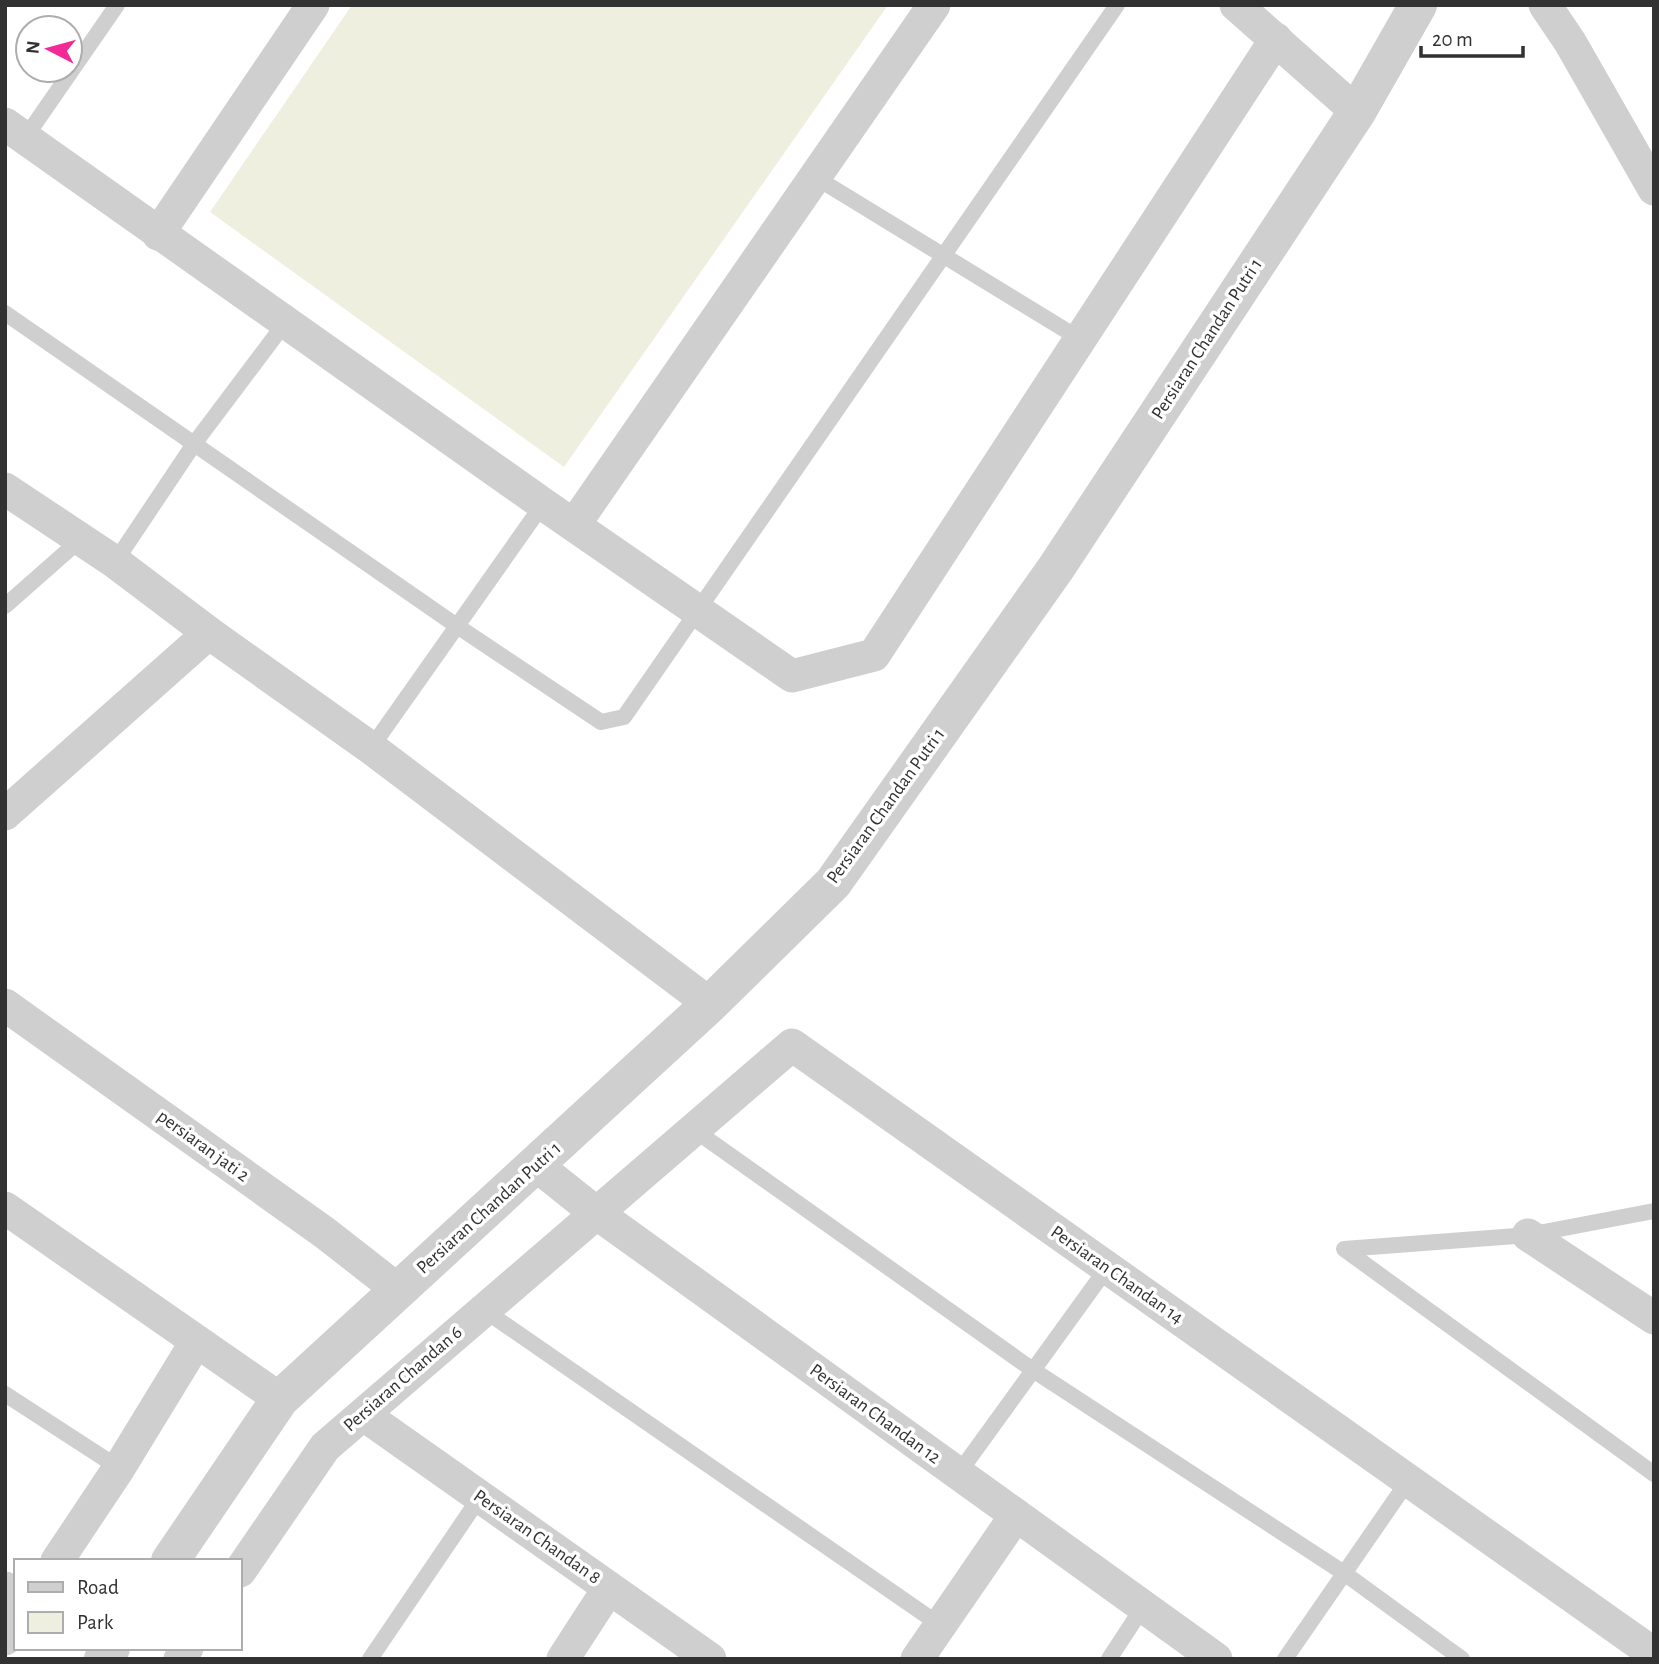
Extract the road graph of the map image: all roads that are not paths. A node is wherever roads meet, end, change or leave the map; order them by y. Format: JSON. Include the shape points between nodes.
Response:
{"nodes":[{"id":1,"x":117,"y":5,"type":"edge"},
{"id":2,"x":313,"y":5,"type":"edge"},
{"id":3,"x":934,"y":5,"type":"edge"},
{"id":4,"x":1117,"y":5,"type":"edge"},
{"id":5,"x":1236,"y":5,"type":"edge"},
{"id":6,"x":1418,"y":5,"type":"edge"},
{"id":7,"x":1545,"y":5,"type":"edge"},
{"id":8,"x":1276,"y":39,"type":"junction"},
{"id":9,"x":1357,"y":112,"type":"junction"},
{"id":10,"x":15,"y":131,"type":"edge"},
{"id":11,"x":815,"y":177,"type":"junction"},
{"id":12,"x":1654,"y":189,"type":"edge"},
{"id":13,"x":158,"y":234,"type":"junction"},
{"id":14,"x":945,"y":255,"type":"junction"},
{"id":15,"x":5,"y":313,"type":"edge"},
{"id":16,"x":285,"y":323,"type":"junction"},
{"id":17,"x":1080,"y":339,"type":"junction"},
{"id":18,"x":194,"y":444,"type":"junction"},
{"id":19,"x":5,"y":489,"type":"edge"},
{"id":20,"x":543,"y":504,"type":"junction"},
{"id":21,"x":574,"y":525,"type":"junction"},
{"id":22,"x":80,"y":539,"type":"junction"},
{"id":23,"x":115,"y":562,"type":"junction"},
{"id":24,"x":5,"y":606,"type":"edge"},
{"id":25,"x":699,"y":612,"type":"junction"},
{"id":26,"x":457,"y":626,"type":"junction"},
{"id":27,"x":209,"y":633,"type":"junction"},
{"id":28,"x":370,"y":748,"type":"junction"},
{"id":29,"x":5,"y":814,"type":"edge"},
{"id":30,"x":710,"y":1004,"type":"junction"},
{"id":31,"x":5,"y":1005,"type":"edge"},
{"id":32,"x":692,"y":1129,"type":"junction"},
{"id":33,"x":536,"y":1165,"type":"junction"},
{"id":34,"x":5,"y":1208,"type":"edge"},
{"id":35,"x":1654,"y":1211,"type":"edge"},
{"id":36,"x":595,"y":1212,"type":"junction"},
{"id":37,"x":1528,"y":1235,"type":"junction"},
{"id":38,"x":1107,"y":1268,"type":"junction"},
{"id":39,"x":398,"y":1290,"type":"junction"},
{"id":40,"x":484,"y":1310,"type":"junction"},
{"id":41,"x":1654,"y":1318,"type":"edge"},
{"id":42,"x":196,"y":1342,"type":"junction"},
{"id":43,"x":1033,"y":1370,"type":"junction"},
{"id":44,"x":5,"y":1394,"type":"edge"},
{"id":45,"x":280,"y":1399,"type":"junction"},
{"id":46,"x":363,"y":1415,"type":"junction"},
{"id":47,"x":119,"y":1468,"type":"junction"},
{"id":48,"x":958,"y":1474,"type":"junction"},
{"id":49,"x":1654,"y":1475,"type":"edge"},
{"id":50,"x":1408,"y":1481,"type":"junction"},
{"id":51,"x":480,"y":1497,"type":"junction"},
{"id":52,"x":1016,"y":1515,"type":"junction"},
{"id":53,"x":58,"y":1559,"type":"edge"},
{"id":54,"x":171,"y":1559,"type":"edge"},
{"id":55,"x":242,"y":1568,"type":"edge"},
{"id":56,"x":1344,"y":1573,"type":"junction"},
{"id":57,"x":609,"y":1588,"type":"junction"},
{"id":58,"x":1143,"y":1606,"type":"junction"},
{"id":59,"x":940,"y":1625,"type":"junction"},
{"id":60,"x":1654,"y":1654,"type":"edge"},
{"id":61,"x":370,"y":1659,"type":"edge"},
{"id":62,"x":564,"y":1659,"type":"edge"},
{"id":63,"x":710,"y":1659,"type":"edge"},
{"id":64,"x":917,"y":1659,"type":"edge"},
{"id":65,"x":1109,"y":1659,"type":"edge"},
{"id":66,"x":1216,"y":1659,"type":"edge"},
{"id":67,"x":1285,"y":1659,"type":"edge"},
{"id":68,"x":1462,"y":1659,"type":"edge"}],
"edges":[{"from":1,"to":10,"type":"lane"},
{"from":2,"to":13,"type":"street"},
{"from":3,"to":11,"type":"street"},
{"from":4,"to":14,"type":"lane"},
{"from":5,"to":8,"type":"street"},
{"from":6,"to":9,"type":"street","name":"Persiaran Chandan Putri 1"},
{"from":7,"to":12,"type":"street"},
{"from":8,"to":9,"type":"street"},
{"from":8,"to":17,"type":"street"},
{"from":9,"to":30,"type":"street","name":"Persiaran Chandan Putri 1","via":[[1056,568],[833,883]]},
{"from":10,"to":13,"type":"street"},
{"from":11,"to":14,"type":"lane"},
{"from":11,"to":21,"type":"street"},
{"from":13,"to":16,"type":"street"},
{"from":14,"to":17,"type":"lane"},
{"from":14,"to":25,"type":"lane"},
{"from":15,"to":18,"type":"lane"},
{"from":16,"to":18,"type":"lane"},
{"from":16,"to":20,"type":"street"},
{"from":17,"to":25,"type":"street","via":[[874,655],[792,676]]},
{"from":18,"to":23,"type":"lane"},
{"from":18,"to":26,"type":"lane"},
{"from":19,"to":22,"type":"street"},
{"from":20,"to":21,"type":"street"},
{"from":20,"to":26,"type":"lane"},
{"from":21,"to":25,"type":"street"},
{"from":22,"to":23,"type":"street"},
{"from":22,"to":24,"type":"lane"},
{"from":23,"to":27,"type":"street"},
{"from":25,"to":26,"type":"lane","via":[[624,717],[601,722]]},
{"from":26,"to":28,"type":"lane"},
{"from":27,"to":28,"type":"street"},
{"from":27,"to":29,"type":"street"},
{"from":28,"to":30,"type":"street"},
{"from":30,"to":33,"type":"street","name":"Persiaran Chandan Putri 1"},
{"from":31,"to":39,"type":"street","name":"persiaran jati 2"},
{"from":32,"to":36,"type":"street","name":"Persiaran Chandan 14"},
{"from":32,"to":38,"type":"street","name":"Persiaran Chandan 14","via":[[792,1045]]},
{"from":32,"to":43,"type":"lane"},
{"from":33,"to":36,"type":"street","name":"Persiaran Chandan 12"},
{"from":33,"to":39,"type":"street","name":"Persiaran Chandan Putri 1"},
{"from":34,"to":42,"type":"street"},
{"from":35,"to":37,"type":"lane"},
{"from":36,"to":40,"type":"street","name":"Persiaran Chandan 6"},
{"from":36,"to":48,"type":"street","name":"Persiaran Chandan 12"},
{"from":37,"to":41,"type":"street"},
{"from":37,"to":49,"type":"lane","via":[[1344,1249]]},
{"from":38,"to":43,"type":"lane"},
{"from":38,"to":50,"type":"street","name":"Persiaran Chandan 14"},
{"from":39,"to":45,"type":"street","name":"Persiaran Chandan Putri 1"},
{"from":40,"to":46,"type":"street","name":"Persiaran Chandan 6"},
{"from":40,"to":59,"type":"lane"},
{"from":42,"to":45,"type":"street"},
{"from":42,"to":47,"type":"street"},
{"from":43,"to":48,"type":"lane"},
{"from":43,"to":56,"type":"lane"},
{"from":44,"to":47,"type":"lane"},
{"from":45,"to":54,"type":"street","name":"Persiaran Chandan Putri 1"},
{"from":46,"to":51,"type":"street","name":"Persiaran Chandan 8"},
{"from":46,"to":55,"type":"street","name":"Persiaran Chandan 6","via":[[325,1447]]},
{"from":47,"to":53,"type":"street"},
{"from":48,"to":52,"type":"street","name":"Persiaran Chandan 12"},
{"from":50,"to":56,"type":"lane"},
{"from":50,"to":60,"type":"street","name":"Persiaran Chandan 14"},
{"from":51,"to":57,"type":"street","name":"Persiaran Chandan 8"},
{"from":51,"to":61,"type":"lane"},
{"from":52,"to":58,"type":"street","name":"Persiaran Chandan 12"},
{"from":52,"to":59,"type":"street"},
{"from":56,"to":67,"type":"lane"},
{"from":56,"to":68,"type":"lane"},
{"from":57,"to":62,"type":"street"},
{"from":57,"to":63,"type":"street","name":"Persiaran Chandan 8"},
{"from":58,"to":65,"type":"lane"},
{"from":58,"to":66,"type":"street","name":"Persiaran Chandan 12"},
{"from":59,"to":64,"type":"street"}]}
